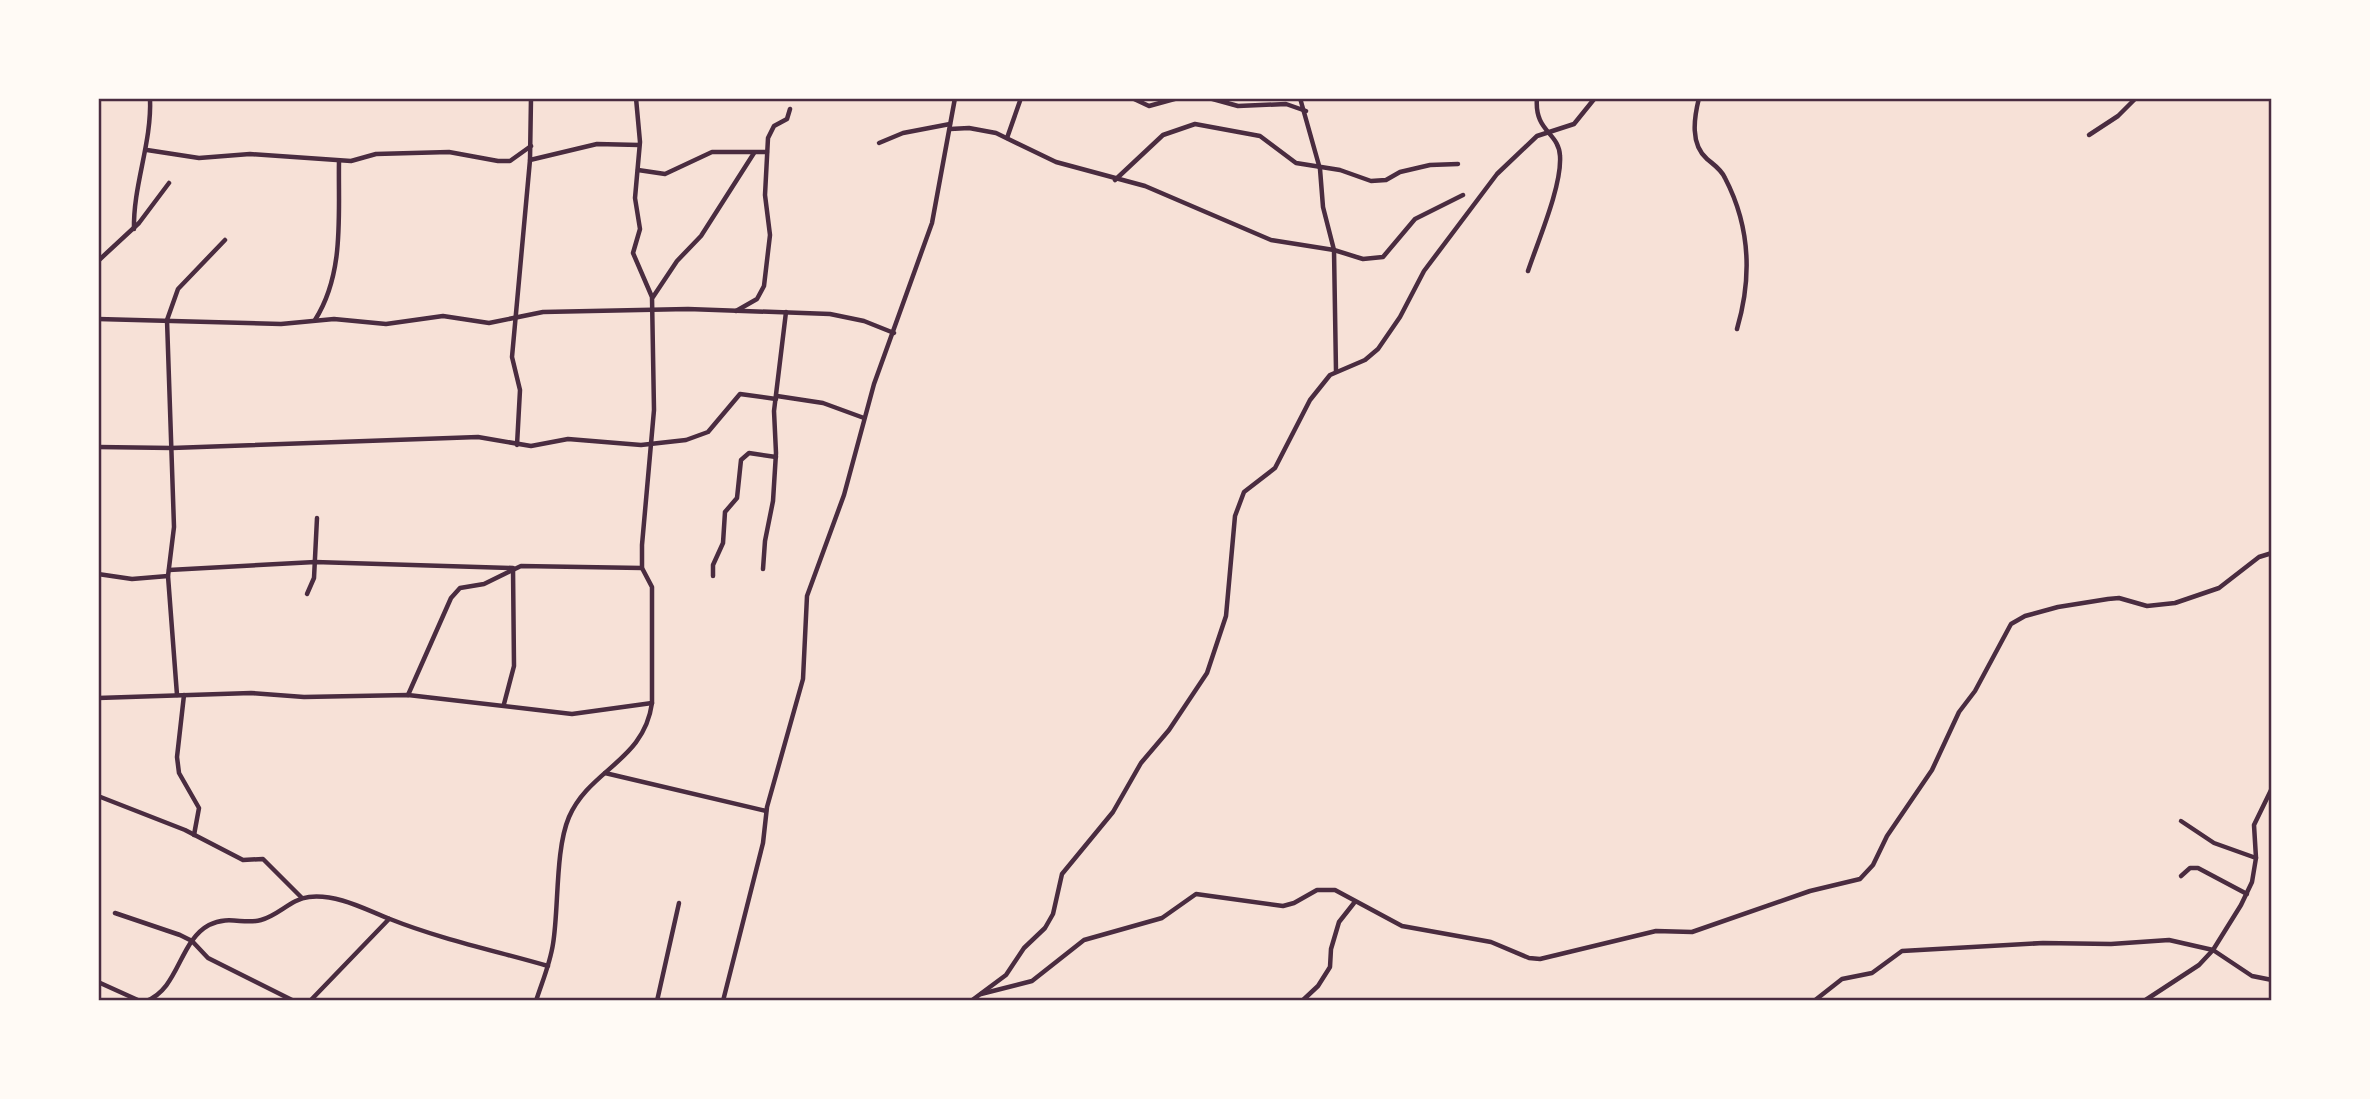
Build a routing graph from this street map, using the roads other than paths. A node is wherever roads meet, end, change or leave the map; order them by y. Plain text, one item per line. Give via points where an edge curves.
1 (150, 98) edge
2 (531, 98) edge
3 (636, 98) edge
4 (956, 98) edge
5 (1021, 98) edge
6 (1132, 98) edge
7 (1178, 98) edge
8 (1209, 98) edge
9 (1300, 98) edge
10 (1537, 98) edge
11 (1595, 98) edge
12 (1699, 98) edge
13 (2136, 98) edge
14 (790, 109) dead end
15 (1306, 111) junction
16 (950, 126) junction
17 (1548, 133) junction
18 (2090, 135) dead end
19 (1007, 138) junction
20 (879, 143) dead end
21 (640, 145) junction
22 (531, 146) junction
23 (147, 150) junction
24 (766, 152) junction
25 (754, 153) junction
26 (530, 160) junction
27 (340, 161) junction
28 (1458, 164) dead end
29 (1320, 169) junction
30 (638, 170) junction
31 (1115, 180) junction
32 (169, 183) dead end
33 (1463, 195) dead end
34 (134, 229) junction
35 (225, 240) dead end
36 (1334, 250) junction
37 (98, 261) edge
38 (1528, 271) dead end
39 (652, 298) junction
40 (652, 310) junction
41 (734, 312) junction
42 (786, 312) junction
43 (515, 316) junction
44 (98, 319) edge
45 (167, 320) junction
46 (315, 320) junction
47 (1737, 329) dead end
48 (894, 333) junction
49 (1336, 371) junction
50 (777, 397) junction
51 (864, 418) junction
52 (651, 444) junction
53 (517, 445) junction
54 (98, 447) edge
55 (172, 448) junction
56 (776, 457) junction
57 (317, 518) dead end
58 (2272, 553) edge
59 (315, 562) junction
60 (513, 568) junction
61 (642, 568) junction
62 (763, 569) dead end
63 (169, 573) junction
64 (98, 574) edge
65 (713, 576) dead end
66 (307, 594) dead end
67 (181, 695) junction
68 (408, 695) junction
69 (98, 698) edge
70 (652, 703) junction
71 (504, 704) junction
72 (605, 773) junction
73 (2272, 788) edge
74 (98, 796) edge
75 (766, 810) junction
76 (2181, 821) dead end
77 (194, 835) junction
78 (2256, 858) junction
79 (2181, 876) dead end
80 (2247, 894) junction
81 (302, 898) junction
82 (679, 903) dead end
83 (1354, 903) junction
84 (115, 913) dead end
85 (388, 919) junction
86 (192, 941) junction
87 (2213, 950) junction
88 (548, 966) junction
89 (2272, 980) edge
90 (98, 982) edge
91 (118, 991) junction
92 (981, 994) junction
93 (134, 1001) edge
94 (140, 1001) edge
95 (146, 1001) edge
96 (295, 1001) edge
97 (310, 1001) edge
98 (536, 1001) edge
99 (657, 1001) edge
100 (723, 1001) edge
101 (971, 1001) edge
102 (1302, 1001) edge
103 (1814, 1001) edge
104 (2144, 1001) edge

1 - 23 street
2 - 22 street
3 - 21 street
4 - 16 street
5 - 19 street
6 - 7 street via 1149,106
8 - 15 street via 1238,106 1286,104
9 - 15 street
10 - 17 street via 1537,117
11 - 17 street via 1574,124
12 - 47 street via 1695,124 1699,150 1727,181 1746,249 1747,281
13 - 18 street via 2118,117
14 - 24 street via 787,119 771,130
15 - 29 street
16 - 19 street
16 - 20 street via 903,133
16 - 48 street via 932,223
17 - 38 street via 1560,155 1559,169
17 - 49 street via 1531,141 1497,174 1424,271 1378,349 1365,360
19 - 31 street via 1056,162
21 - 26 street via 597,144
21 - 30 street
22 - 26 street
22 - 27 street via 510,161 449,152 376,154
23 - 27 street via 199,158 250,154
23 - 34 street via 133,211
24 - 25 street
24 - 41 street via 770,235 764,286 757,299
25 - 30 street via 712,152 665,174
25 - 39 street via 701,236
26 - 43 street
27 - 46 street via 334,279
28 - 29 street via 1413,168 1379,181
29 - 31 street via 1296,163 1265,137 1195,124 1163,135
29 - 36 street via 1323,207
30 - 39 street via 635,198 640,229 633,253
31 - 36 street via 1145,186 1271,240
32 - 34 street
33 - 36 street via 1415,219 1383,257 1363,259
34 - 37 street
35 - 45 street via 178,289
36 - 49 street
39 - 40 street
40 - 41 street
40 - 43 street
40 - 52 street
41 - 42 street
42 - 48 street via 848,317
42 - 50 street
43 - 46 street via 489,323 443,316 386,324
43 - 53 street via 513,363 520,390
44 - 45 street
45 - 46 street via 281,324
45 - 55 street
48 - 51 street
49 - 92 street via 1310,400 1275,468 1240,498 1226,616 1207,673 1141,763 1113,812 1062,874 1045,928 1006,975
50 - 51 street via 823,403
50 - 52 street via 740,394 708,432
50 - 56 street
51 - 75 street via 839,511 807,596 803,680
52 - 53 street via 568,439
52 - 61 street
53 - 55 street via 478,437
54 - 55 street
55 - 63 street via 174,536
56 - 62 street
56 - 65 street via 749,453 741,460 737,498 725,512 723,543
57 - 59 street
58 - 83 street via 2259,556 2219,588 2175,603 2147,607 2108,598 2058,607 2011,624 1926,779 1860,879 1810,891 1692,932 1664,929 1540,959 1491,942 1402,926
59 - 60 street
59 - 63 street
59 - 66 street
60 - 61 street
60 - 68 street via 484,584 460,588 451,598
60 - 71 street via 514,666
61 - 70 street via 652,587
63 - 64 street via 132,579
63 - 67 street
67 - 68 street
67 - 69 street
67 - 77 street via 177,757 179,774 198,805
68 - 71 street
70 - 71 street via 572,714
70 - 72 street via 640,740
72 - 75 street
72 - 88 street via 582,797 568,822
73 - 78 street via 2254,825
74 - 77 street
75 - 100 street via 763,843
76 - 78 street via 2214,843
77 - 81 street via 243,860 263,859
78 - 80 street
79 - 80 street via 2198,867
80 - 87 street
81 - 85 street via 354,903
81 - 86 street via 260,921 236,918 213,923
82 - 99 street
83 - 92 street via 1340,892 1324,889 1288,906 1196,894 1162,918 1084,940 1032,981
83 - 102 street via 1339,922 1330,967
84 - 86 street
85 - 88 street
85 - 97 street
86 - 95 street via 171,978
86 - 96 street via 211,960
87 - 89 street via 2252,976
87 - 103 street via 2156,939 1902,951 1871,973 1842,979
87 - 104 street via 2189,974
88 - 98 street
90 - 91 street
91 - 93 street
91 - 94 street
92 - 101 street

